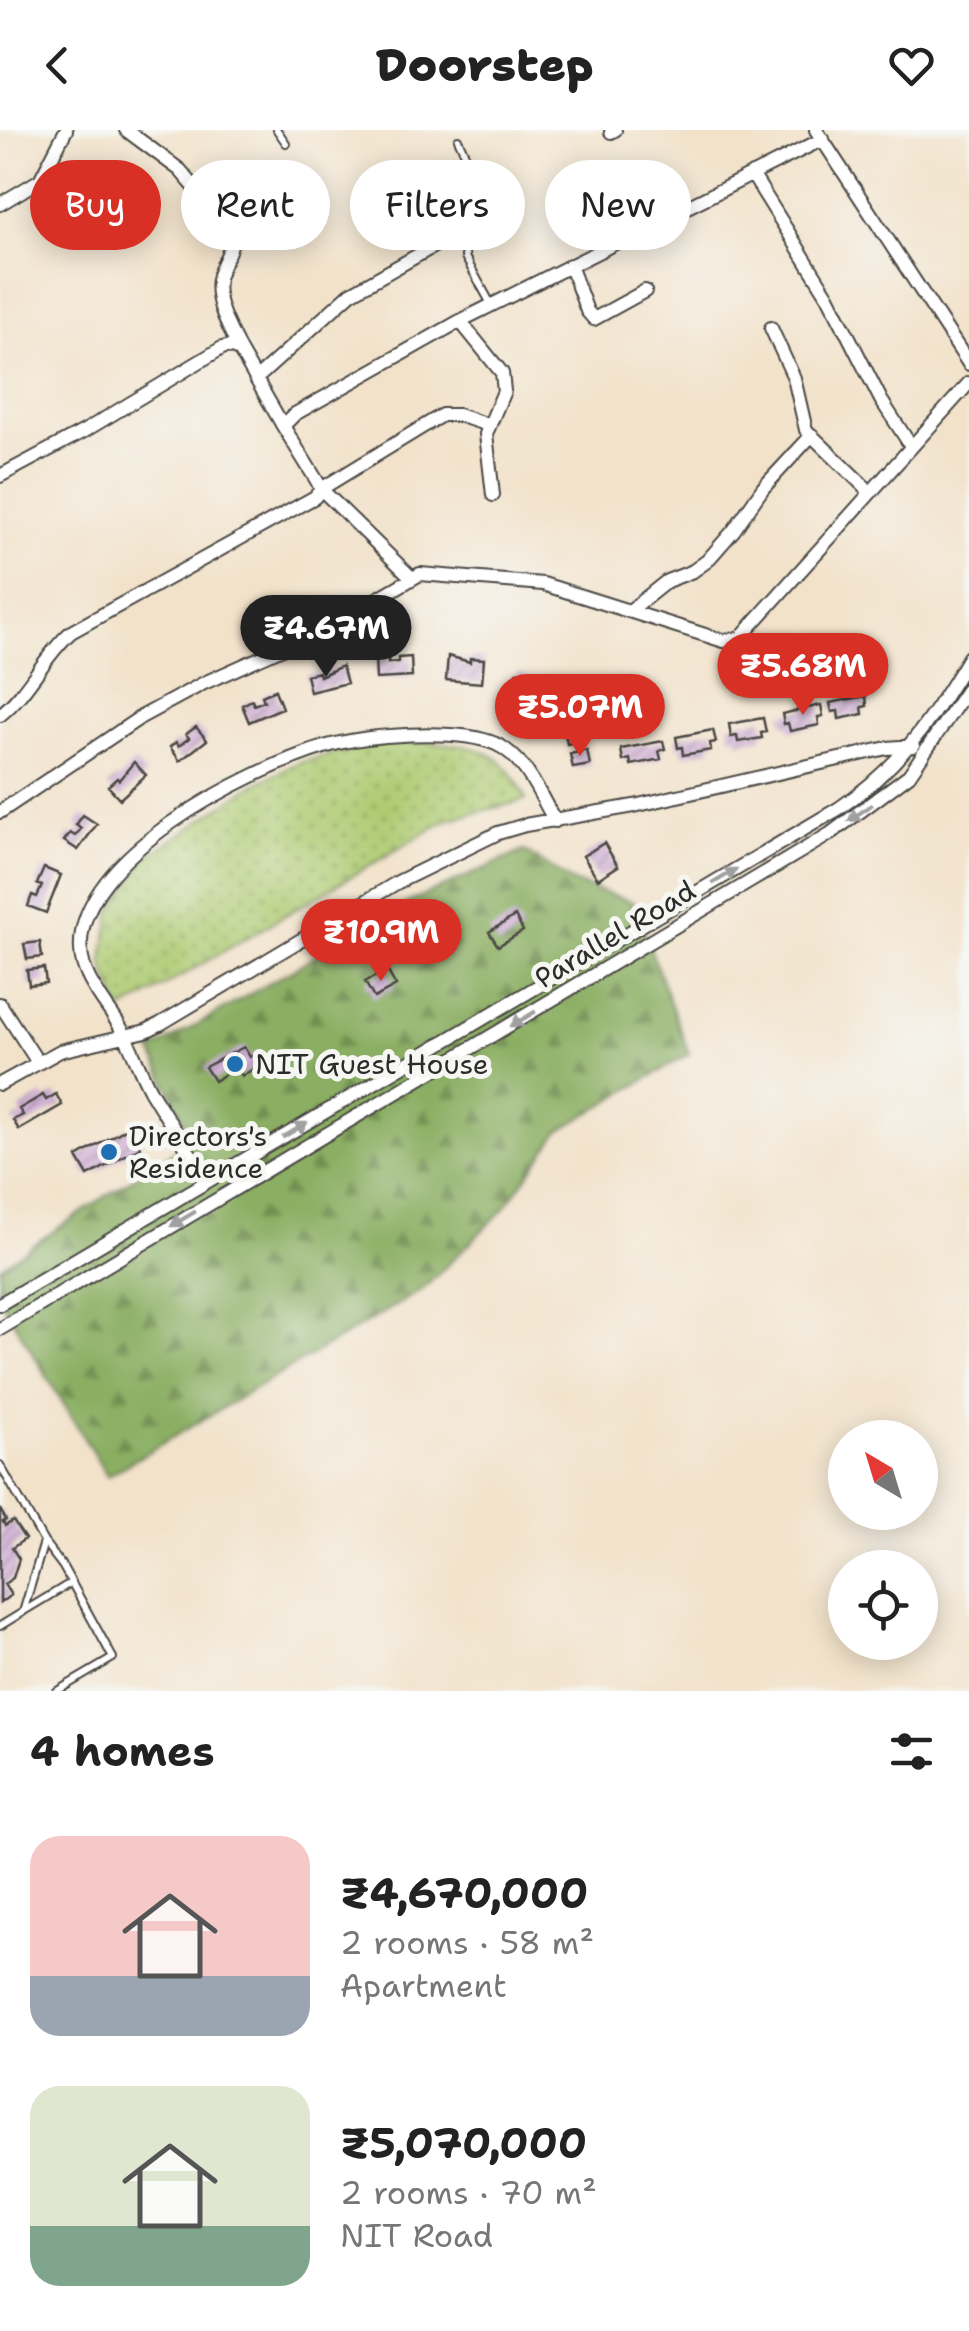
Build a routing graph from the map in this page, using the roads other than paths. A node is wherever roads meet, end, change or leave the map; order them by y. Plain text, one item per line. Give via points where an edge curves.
1 (66, 130) edge
2 (126, 130) edge
3 (277, 130) edge
4 (820, 135) edge
5 (458, 139) dead end
6 (286, 143) dead end
7 (752, 174) junction
8 (0, 204) edge
9 (427, 250) edge
10 (570, 265) junction
11 (645, 291) dead end
12 (492, 304) junction
13 (460, 321) junction
14 (771, 328) dead end
15 (240, 351) junction
16 (969, 364) edge
17 (256, 379) junction
18 (969, 383) edge
19 (488, 424) junction
20 (284, 426) junction
21 (812, 434) junction
22 (911, 446) junction
23 (0, 476) edge
24 (320, 489) junction
25 (870, 492) junction
26 (492, 495) dead end
27 (412, 578) junction
28 (632, 610) junction
29 (969, 657) edge
30 (969, 688) edge
31 (0, 716) edge
32 (912, 746) junction
33 (930, 746) junction
34 (0, 812) edge
35 (554, 821) junction
36 (0, 1004) edge
37 (124, 1034) junction
38 (37, 1061) junction
39 (0, 1084) edge
40 (208, 1181) junction
41 (0, 1304) edge
42 (0, 1329) edge
43 (0, 1465) edge
44 (44, 1542) junction
45 (72, 1582) junction
46 (23, 1612) junction
47 (0, 1626) edge
48 (57, 1691) edge

1 - 8 street via 40,180
2 - 15 street via 180,170 232,231 218,287
3 - 6 lane
4 - 7 street
4 - 16 street
5 - 12 lane via 487,200 465,248 467,263
7 - 10 street
7 - 22 street
9 - 17 street via 351,294
10 - 11 street via 594,318
10 - 12 street
12 - 13 street
13 - 19 street via 502,373 504,392
13 - 20 street
14 - 21 street
15 - 17 street
15 - 23 street via 222,348
17 - 20 street
18 - 22 street
19 - 24 street via 442,415
19 - 26 street
20 - 24 street
21 - 25 street
21 - 28 street via 707,561 666,581
22 - 25 street
24 - 27 street
24 - 31 street via 306,504 71,632
25 - 28 street via 740,638 724,640
27 - 28 street via 430,572 542,584
27 - 34 street via 325,629 140,716
29 - 32 street, Parallel Road
30 - 33 street, Parallel Road
32 - 33 street
32 - 35 street
40 -> 32 street, Parallel Road via 838,809
33 -> 42 street, Parallel Road via 908,775 830,834
35 - 37 street via 498,833 450,854 160,1024
35 - 37 street via 508,751 462,737 358,739 226,788 130,855 89,910 82,961
36 - 38 street
37 - 38 street
37 - 40 street
38 - 39 street
40 - 41 street, Parallel Road
43 - 44 lane
44 - 45 lane
44 - 46 lane
45 - 46 lane
45 - 48 lane via 113,1658
46 - 47 lane

